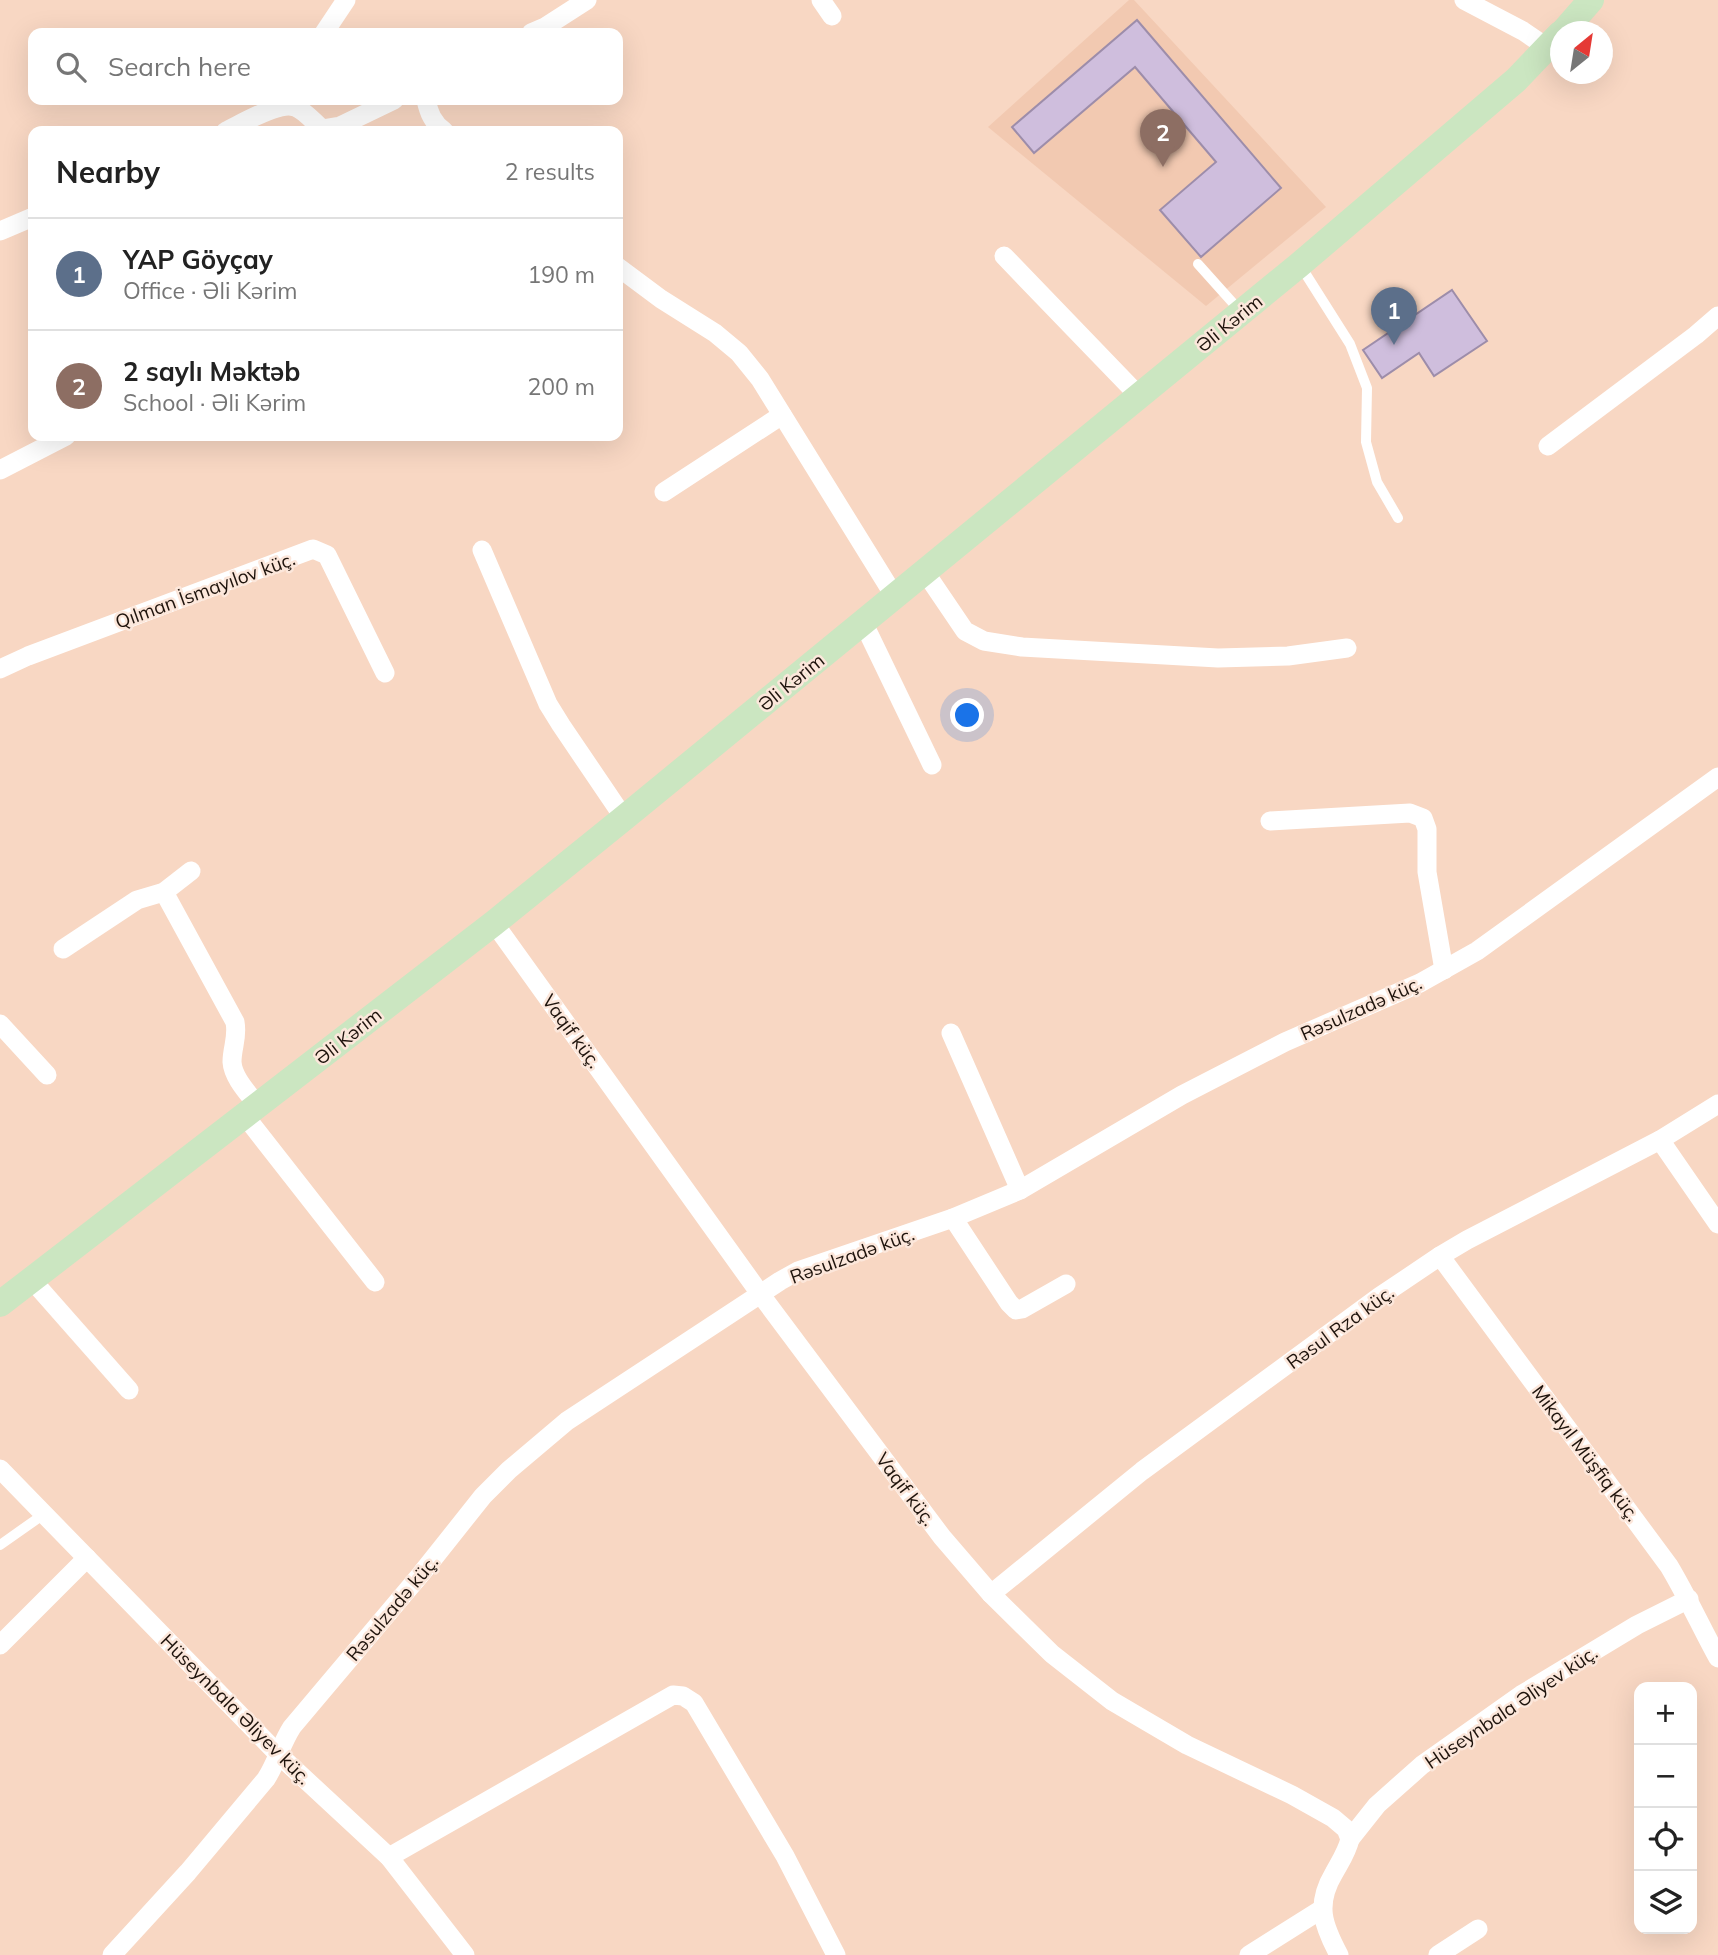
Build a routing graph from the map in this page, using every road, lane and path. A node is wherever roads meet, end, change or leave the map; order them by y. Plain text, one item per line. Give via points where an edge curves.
1 (346, 0) edge
2 (587, 0) edge
3 (1464, 0) edge
4 (1591, 0) edge
5 (1572, 21) edge
6 (327, 28) edge
7 (539, 28) edge
8 (1550, 36) edge
9 (1550, 45) edge
10 (292, 105) edge
11 (299, 105) edge
12 (384, 105) edge
13 (427, 105) edge
14 (236, 126) edge
15 (318, 126) edge
16 (340, 126) edge
17 (435, 126) edge
18 (28, 219) edge
19 (1, 228) edge
20 (1004, 256) dead end
21 (1198, 264) dead end
22 (1299, 265) junction
23 (623, 271) edge
24 (1242, 313) junction
25 (1718, 316) edge
26 (1139, 396) junction
27 (782, 415) junction
28 (56, 441) edge
29 (1548, 446) dead end
30 (0, 470) edge
31 (664, 492) dead end
32 (1398, 518) dead end
33 (482, 550) dead end
34 (925, 572) junction
35 (895, 597) junction
36 (863, 622) junction
37 (1347, 648) dead end
38 (0, 669) edge
39 (385, 673) dead end
40 (932, 765) dead end
41 (1718, 777) edge
42 (624, 818) junction
43 (1270, 821) dead end
44 (191, 871) dead end
45 (164, 892) junction
46 (494, 923) junction
47 (63, 949) dead end
48 (1444, 970) junction
49 (0, 1024) edge
50 (951, 1033) dead end
51 (47, 1075) dead end
52 (1718, 1104) edge
53 (252, 1111) junction
54 (1660, 1140) junction
55 (1020, 1190) junction
56 (953, 1219) junction
57 (1718, 1224) edge
58 (1440, 1256) junction
59 (32, 1280) junction
60 (375, 1282) dead end
61 (1066, 1284) dead end
62 (761, 1295) junction
63 (0, 1304) edge
64 (129, 1390) dead end
65 (0, 1469) edge
66 (44, 1514) junction
67 (0, 1545) edge
68 (87, 1558) junction
69 (990, 1594) junction
70 (1689, 1599) junction
71 (0, 1645) edge
72 (1718, 1658) edge
73 (279, 1755) junction
74 (1350, 1839) junction
75 (389, 1857) junction
76 (1322, 1909) junction
77 (1478, 1929) dead end
78 (112, 1955) edge
79 (465, 1955) edge
80 (836, 1955) edge
81 (1249, 1955) edge
82 (1339, 1955) edge
83 (1438, 1955) edge

1 - 6 street
2 - 7 street
3 - 8 street via 1523,30
4 - 5 main road, Əli Kərim
9 - 22 main road, Əli Kərim via 1516,80
10 - 14 street
11 - 15 street
12 - 16 street
13 - 17 street
18 - 19 street
20 - 26 street
21 - 24 lane
22 - 24 main road, Əli Kərim
22 - 32 lane via 1350,344 1367,388 1366,442 1377,482
23 - 27 street via 739,353
24 - 26 main road, Əli Kərim
25 - 29 street
26 - 34 main road, Əli Kərim
27 - 31 street
27 - 35 street
28 - 30 street
33 - 42 street via 548,704
34 - 35 main road, Əli Kərim
34 - 37 street via 965,631 984,641 1218,658
35 - 36 main road, Əli Kərim
36 - 40 street
36 - 42 main road, Əli Kərim
38 - 39 street, Qılman İsmayılov küç. via 313,549 327,555
41 - 48 street, Rəsulzadə küç.
42 - 46 main road, Əli Kərim
43 - 48 street via 1410,813 1423,818
44 - 45 street
45 - 47 street via 136,900
45 - 53 street via 235,1022 232,1063
46 - 53 main road, Əli Kərim
46 - 62 street, Vaqif küç.
48 - 55 street, Rəsulzadə küç. via 1182,1095
49 - 51 street
50 - 55 street
52 - 54 street, Rəsul Rza küç.
53 - 59 main road, Əli Kərim
53 - 60 street
54 - 57 street
54 - 58 street, Rəsul Rza küç.
55 - 56 street, Rəsulzadə küç.
56 - 61 street via 1016,1310
56 - 62 street, Rəsulzadə küç. via 798,1271
58 - 69 street, Rəsul Rza küç. via 1142,1472
58 - 70 street, Mikayıl Müşfiq küç. via 1670,1566
59 - 63 main road, Əli Kərim
59 - 64 street
62 - 69 street, Vaqif küç.
62 - 73 street, Rəsulzadə küç. via 568,1421 509,1470 292,1727
65 - 66 street, Hüseynbala Əliyev küç.
66 - 67 lane
66 - 68 street, Hüseynbala Əliyev küç.
68 - 71 street
68 - 73 street, Hüseynbala Əliyev küç.
69 - 74 street, Vaqif küç. via 1052,1654 1112,1701 1187,1745 1333,1818
70 - 72 street, Mikayıl Müşfiq küç.
70 - 74 street, Hüseynbala Əliyev küç. via 1533,1688 1422,1765 1377,1805
73 - 75 street, Hüseynbala Əliyev küç.
73 - 78 street, Rəsulzadə küç. via 266,1779
74 - 76 street via 1323,1897
75 - 79 street, Hüseynbala Əliyev küç.
75 - 80 street via 673,1695 683,1696 694,1703 785,1856
76 - 81 street
76 - 82 street
77 - 83 street

